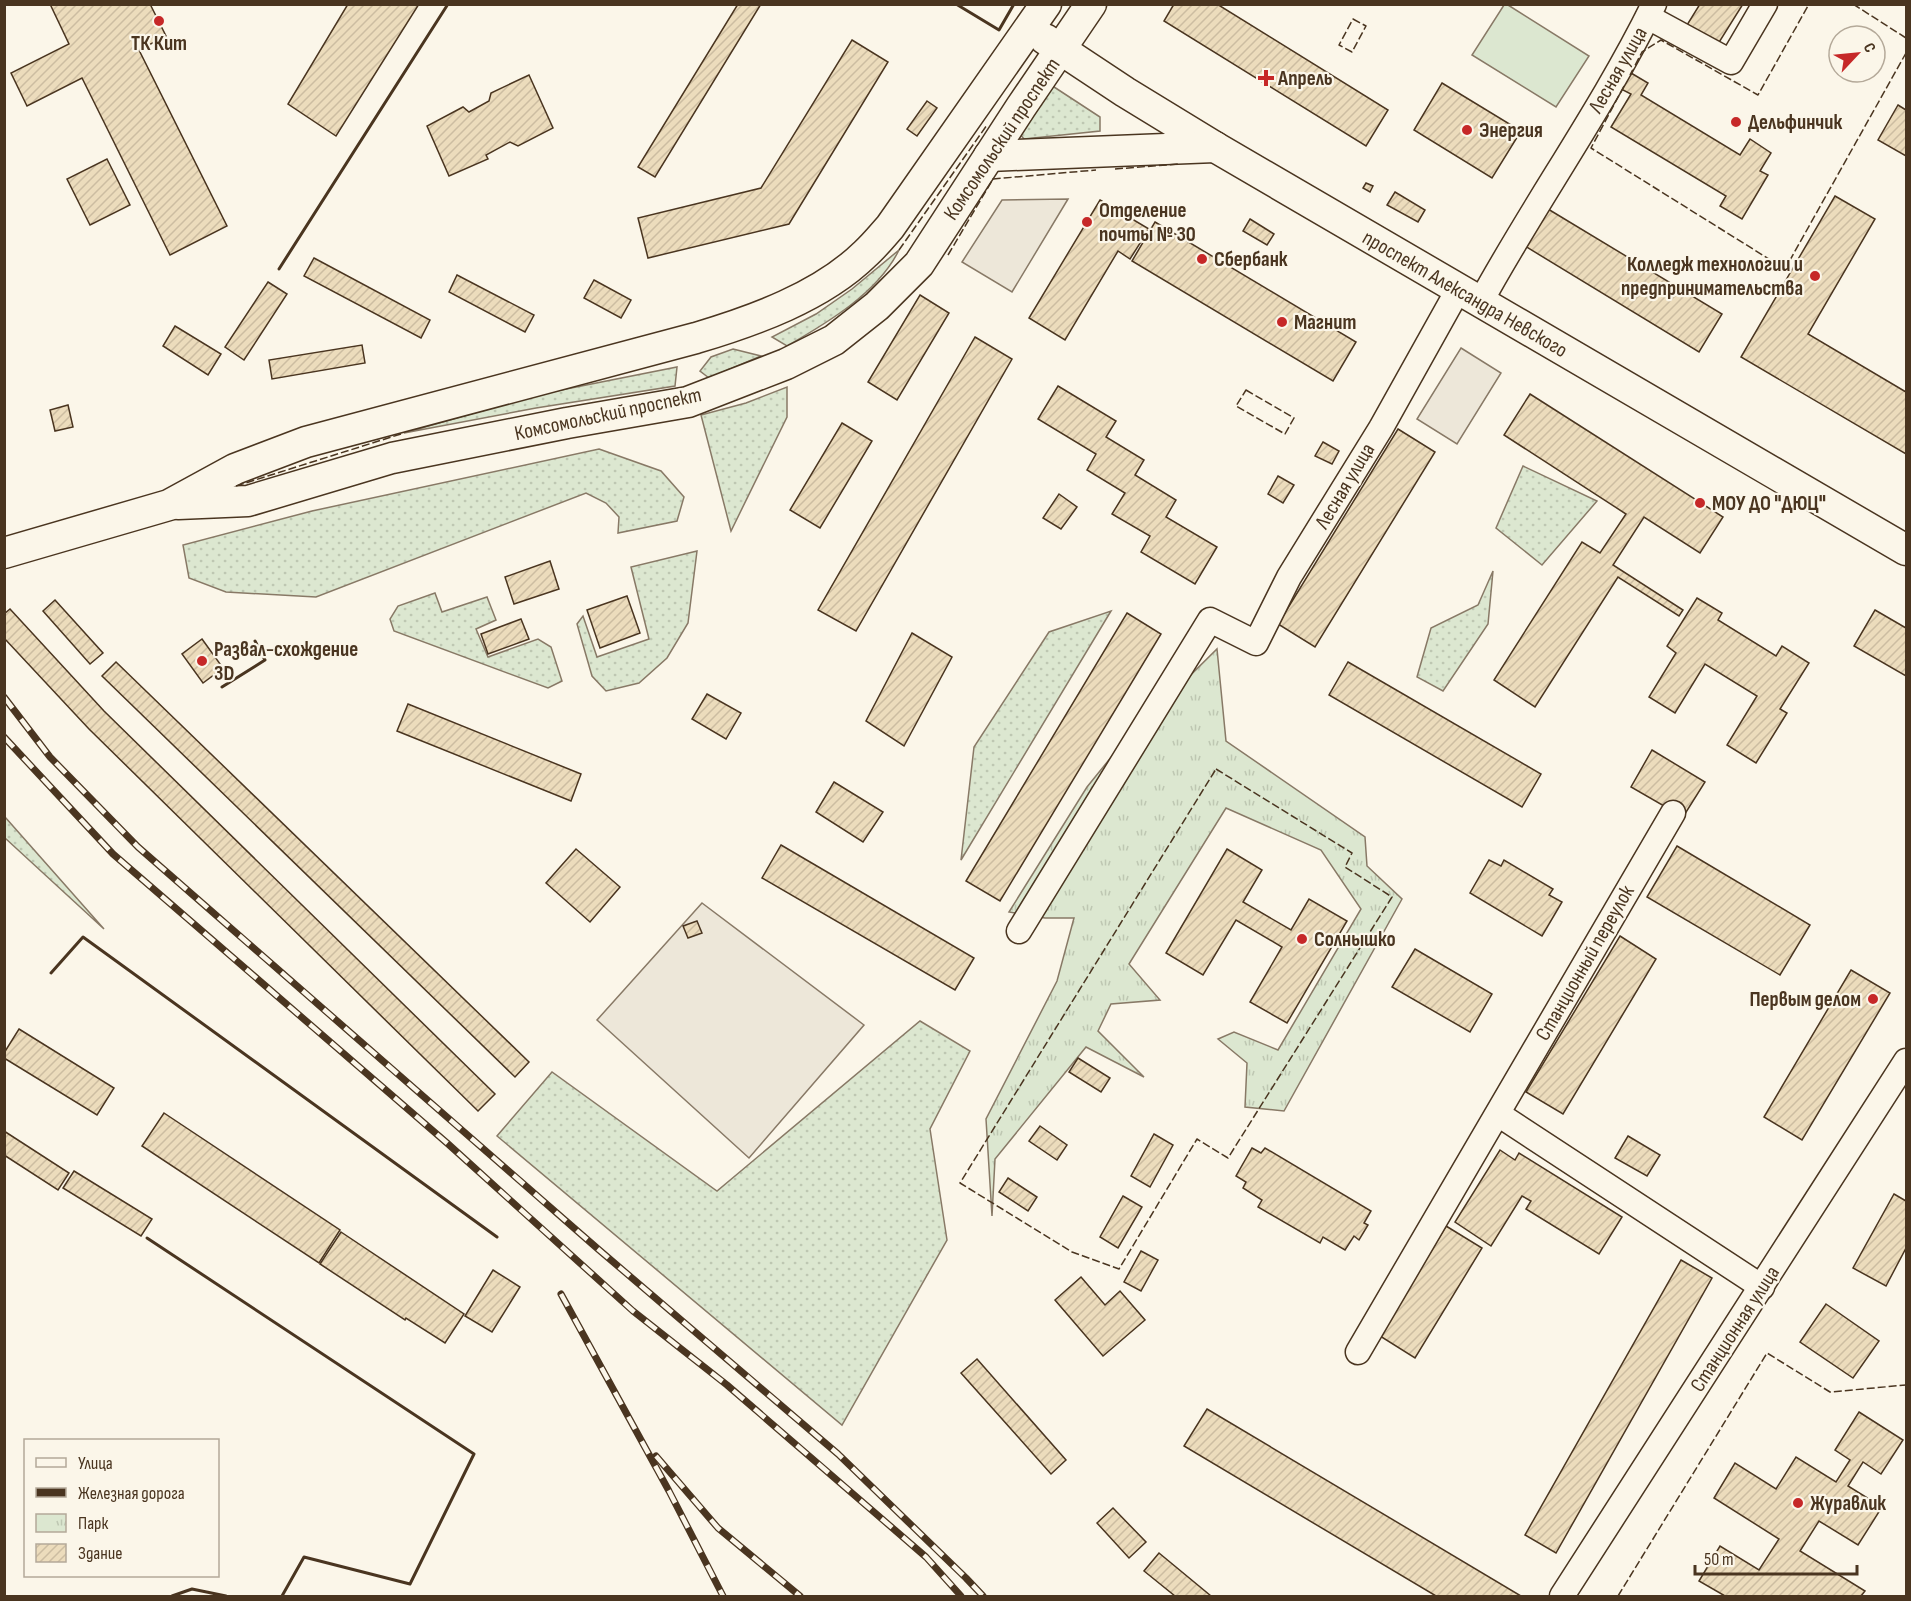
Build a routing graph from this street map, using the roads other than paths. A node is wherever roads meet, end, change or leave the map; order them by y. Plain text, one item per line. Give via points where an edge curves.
1 (1091, 4) edge
2 (1765, 4) edge
3 (1651, 11) edge
4 (1038, 17) edge
5 (1061, 50) junction
6 (1215, 147) junction
7 (989, 156) junction
8 (1469, 297) junction
9 (170, 505) junction
10 (1906, 550) edge
11 (4, 553) edge
12 (1673, 813) dead end
13 (1019, 931) dead end
14 (1906, 1061) edge
15 (1497, 1114) junction
16 (1762, 1287) junction
17 (1358, 1352) dead end
18 (1562, 1596) edge

1 - 5 main road, Комсомольский проспект
2 - 3 street via 1731,62
3 - 8 street, Лесная улица via 1506,255
4 - 5 main road, проспект Александра Невского
4 - 9 main road, Комсомольский проспект via 890,227 864,255 827,283 744,324 306,442 236,469
5 - 6 main road, проспект Александра Невского
5 - 7 main road, Комсомольский проспект
6 - 7 main road
6 - 8 main road, проспект Александра Невского
7 - 9 main road, Комсомольский проспект via 919,264 877,306 834,340 786,364 688,402 392,458 248,501
8 - 10 main road, проспект Александра Невского
8 - 13 street, Лесная улица via 1381,428 1289,578 1256,643 1210,620
9 - 11 main road, Комсомольский проспект
12 - 15 street, Станционный переулок
14 - 16 street, Станционная улица
15 - 16 street
15 - 17 street, Станционный переулок
16 - 18 street, Станционная улица

